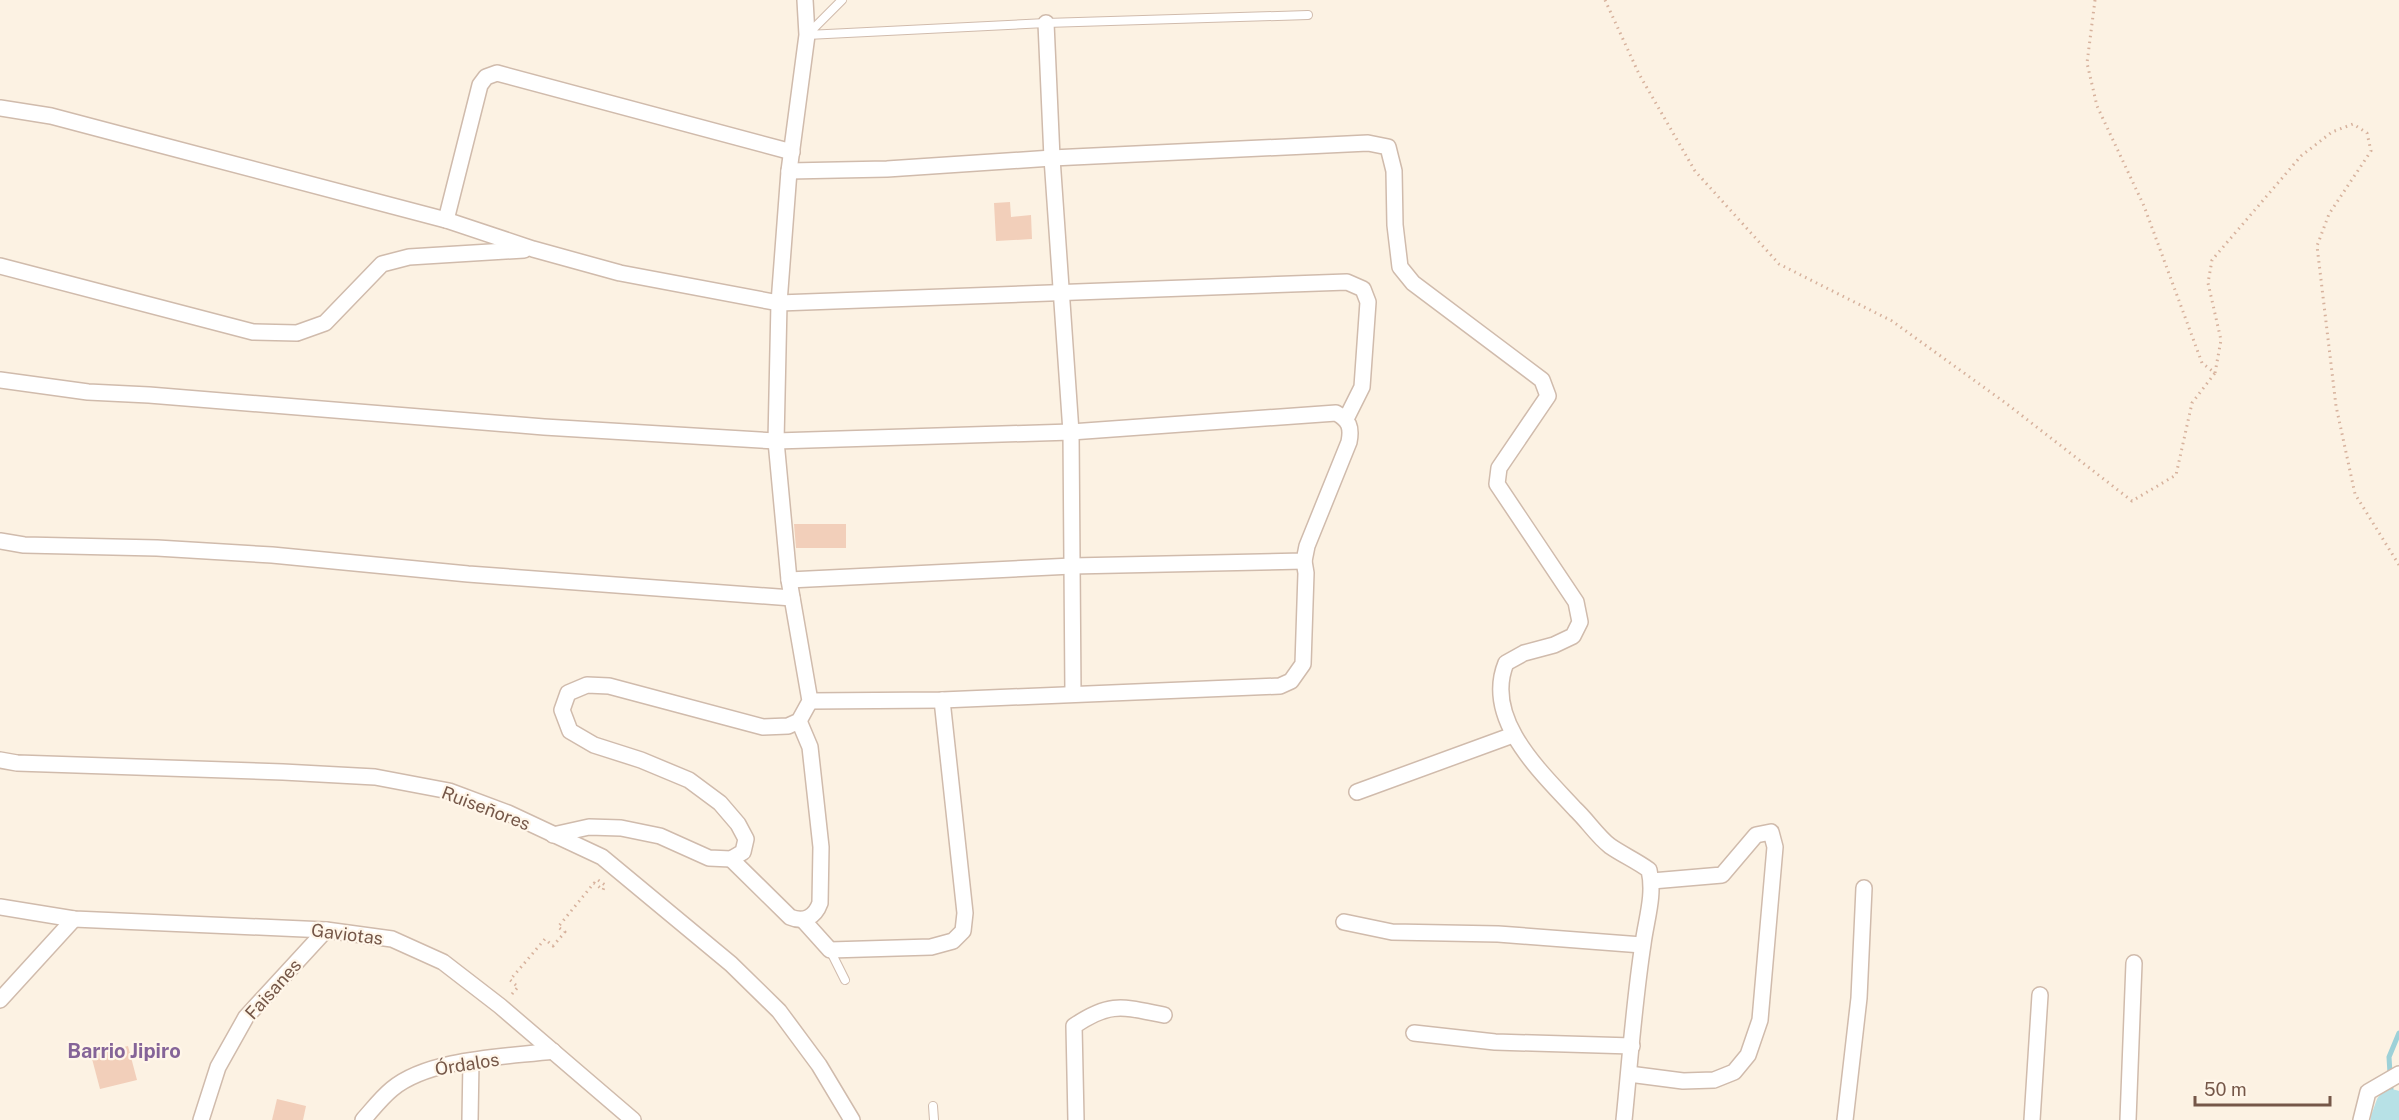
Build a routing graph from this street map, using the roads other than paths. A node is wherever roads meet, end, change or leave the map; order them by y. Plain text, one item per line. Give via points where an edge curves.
1 (805, 0) edge
2 (842, 0) edge
3 (1308, 15) dead end
4 (1046, 23) junction
5 (807, 34) junction
6 (0, 108) edge
7 (792, 152) junction
8 (1052, 158) junction
9 (789, 171) junction
10 (446, 220) junction
11 (533, 249) junction
12 (0, 266) edge
13 (1061, 293) junction
14 (779, 303) junction
15 (0, 380) edge
16 (1346, 419) junction
17 (1071, 432) junction
18 (776, 441) junction
19 (0, 541) edge
20 (1304, 561) junction
21 (1072, 566) junction
22 (789, 580) junction
23 (792, 598) junction
24 (1073, 694) junction
25 (942, 700) junction
26 (810, 701) junction
27 (799, 721) junction
28 (1513, 735) junction
29 (0, 760) edge
30 (1356, 792) dead end
31 (553, 835) junction
32 (731, 859) junction
33 (1652, 881) junction
34 (1864, 888) dead end
35 (0, 907) edge
36 (74, 919) junction
37 (803, 920) junction
38 (1344, 922) dead end
39 (326, 930) junction
40 (1642, 945) junction
41 (830, 950) junction
42 (2134, 963) dead end
43 (845, 980) dead end
44 (2040, 995) dead end
45 (0, 1000) edge
46 (1164, 1015) dead end
47 (1414, 1033) dead end
48 (1632, 1046) junction
49 (553, 1051) junction
50 (471, 1061) junction
51 (1629, 1074) junction
52 (2399, 1074) edge
53 (933, 1106) dead end
54 (201, 1120) edge
55 (363, 1120) edge
56 (470, 1120) edge
57 (633, 1120) edge
58 (852, 1120) edge
59 (934, 1120) edge
60 (1076, 1120) edge
61 (1624, 1120) edge
62 (1845, 1120) edge
63 (2032, 1120) edge
64 (2128, 1120) edge
65 (2361, 1120) edge

1 - 5 street
2 - 5 lane
3 - 4 lane
4 - 5 lane
4 - 8 street
5 - 7 street
6 - 10 street via 51,116
7 - 9 street
7 - 10 street via 491,74 480,85
8 - 9 street
8 - 13 street
8 - 28 street via 1368,143 1388,147 1394,171 1400,267 1413,282 1542,380 1548,396 1499,468 1497,484 1576,602 1580,622 1564,642 1524,653 1506,663 1500,685
9 - 14 street
10 - 11 street
11 - 12 street via 409,257 382,264 325,322 297,333 253,332
11 - 14 street via 620,273
13 - 14 street
13 - 16 street via 1347,282 1363,289 1368,302 1362,387
13 - 17 street
14 - 18 street
15 - 18 street via 88,392
16 - 17 street via 1335,413
16 - 20 street via 1352,430 1349,442
17 - 18 street
17 - 21 street
18 - 22 street
19 - 23 street via 272,555
20 - 21 street
20 - 24 street via 1303,664 1290,681 1280,686
21 - 22 street
21 - 24 street
22 - 23 street
23 - 26 street
24 - 25 street
25 - 26 street
25 - 41 street via 965,913 963,931 953,941 931,947
26 - 27 street
27 - 32 street via 788,726 763,727 609,686 587,685 568,693 562,710 570,731 594,745 689,780 720,803 746,839 743,852
27 - 37 street via 810,747 821,847 820,903 815,913
28 - 30 street
28 - 33 street via 1535,767 1609,845 1649,870
29 - 31 street, Ruiseñores via 375,777 449,791
31 - 32 street via 589,827 621,828 660,836 709,858
31 - 58 street, Ruiseñores via 602,857 731,964 779,1011 819,1065
32 - 37 street via 786,913
33 - 40 street
33 - 51 street via 1722,875 1756,835 1771,832 1775,848 1760,1020 1748,1055 1734,1072 1714,1080 1683,1081
34 - 62 street via 1859,998
35 - 36 street, Gaviotas
36 - 39 street, Gaviotas
36 - 45 street
37 - 41 street
38 - 40 street via 1392,932 1498,934
39 - 49 street, Gaviotas via 392,939 443,962
39 - 54 street, Faisanes via 246,1017 218,1067
40 - 48 street
41 - 43 lane
42 - 64 street
44 - 63 street
46 - 60 street via 1119,1006 1093,1013 1074,1026
47 - 48 street via 1494,1042
48 - 51 street
49 - 50 street, Órdalos
49 - 57 street, Gaviotas
50 - 55 street, Órdalos via 413,1075 392,1089
50 - 56 street
51 - 61 street
52 - 65 street via 2368,1092
53 - 59 lane

